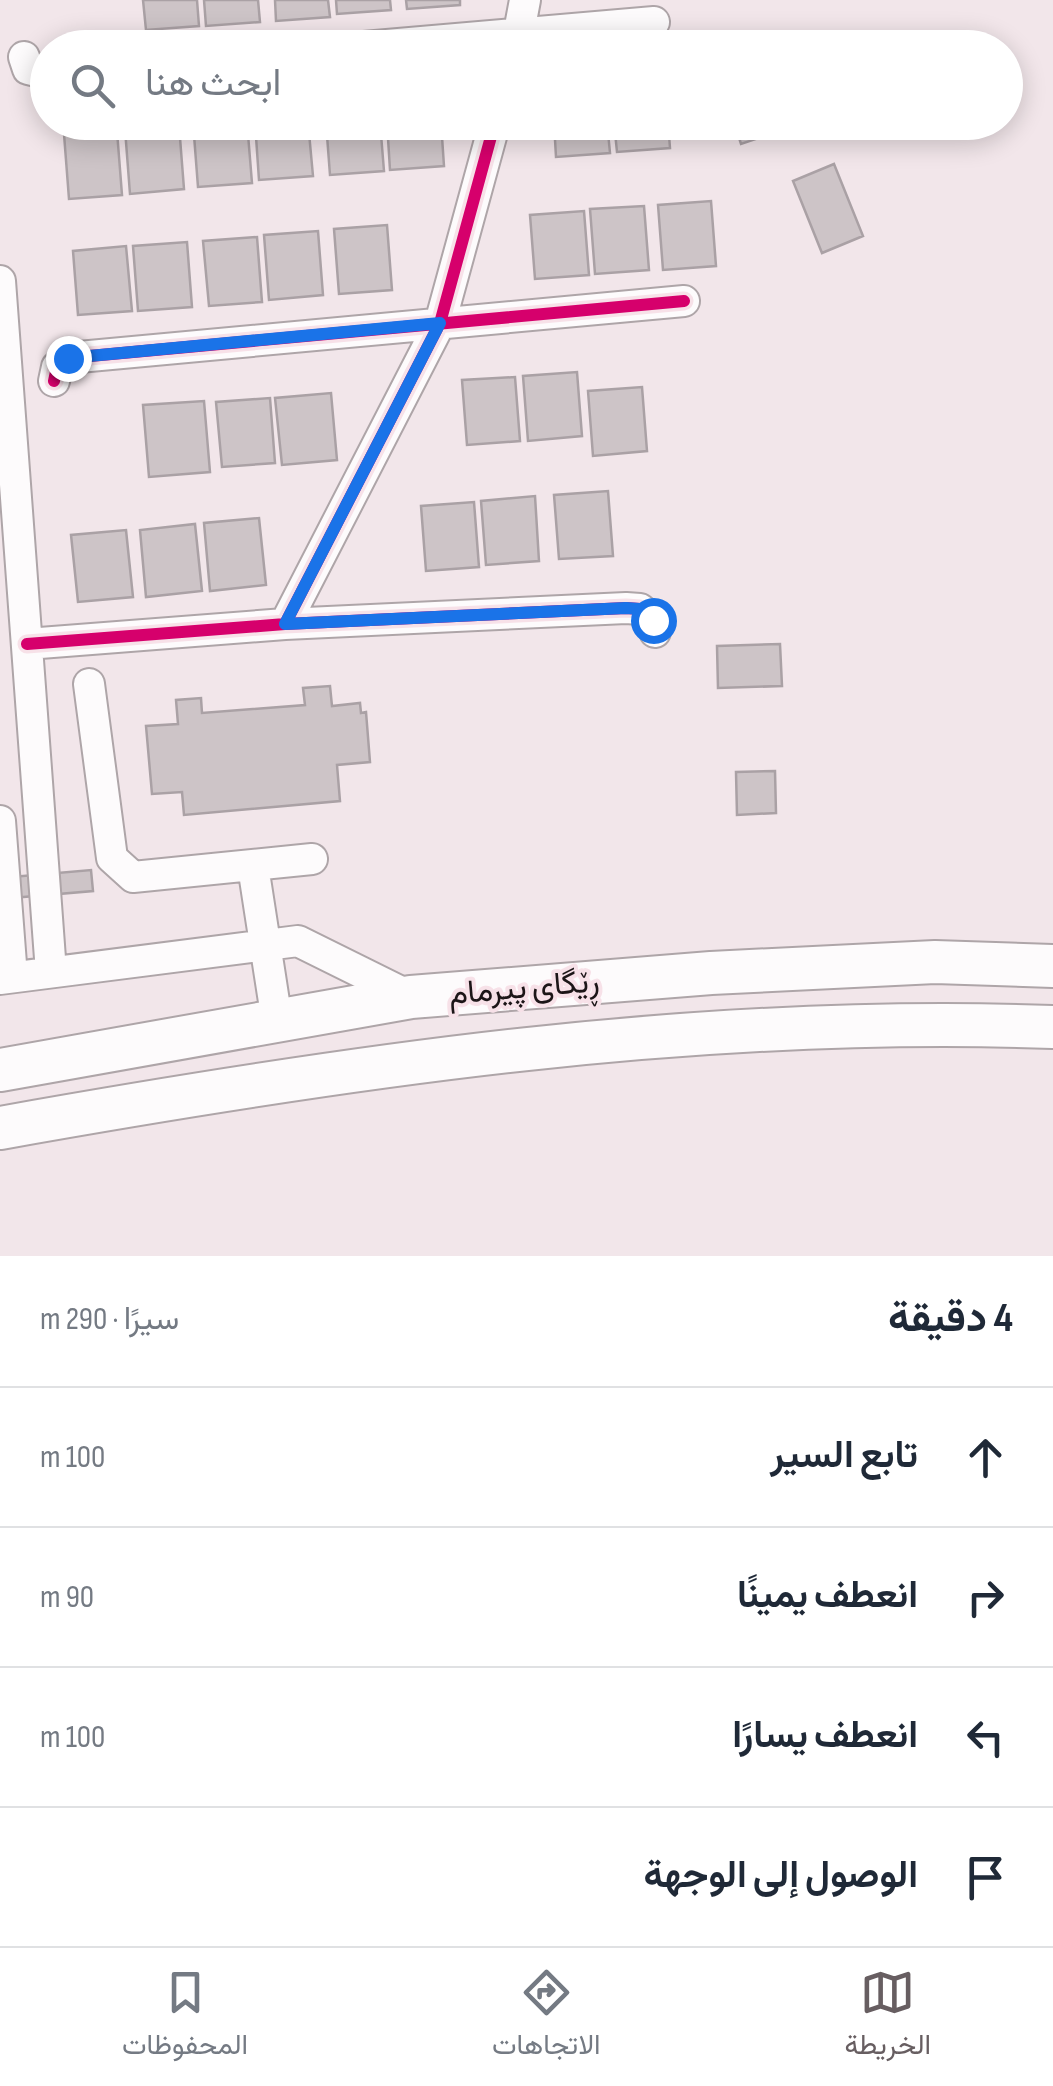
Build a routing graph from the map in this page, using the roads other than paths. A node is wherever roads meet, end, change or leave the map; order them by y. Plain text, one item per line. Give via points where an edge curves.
1 (525, 0) edge
2 (654, 22) dead end
3 (520, 30) edge
4 (594, 30) edge
5 (490, 140) edge
6 (0, 281) edge
7 (684, 301) dead end
8 (440, 323) junction
9 (54, 381) dead end
10 (285, 624) junction
11 (655, 632) dead end
12 (26, 644) junction
13 (89, 684) dead end
14 (0, 821) edge
15 (312, 859) dead end
16 (252, 866) junction
17 (265, 942) junction
18 (1053, 966) edge
19 (51, 972) junction
20 (6, 978) edge
21 (411, 997) junction
22 (277, 1021) junction
23 (1053, 1028) edge
24 (0, 1070) edge
25 (0, 1128) edge

1 - 3 street
2 - 4 street
5 - 8 street
6 - 12 street
7 - 8 street
8 - 9 street via 68,358 56,367
8 - 10 street
10 - 11 street via 626,608 640,609
10 - 12 street
12 - 19 street
13 - 16 street via 112,858 132,877
14 - 20 street
15 - 16 street
16 - 17 street
17 - 19 street
17 - 21 street via 298,941
17 - 22 street
18 - 21 highway, ڕێگای پیرمام via 823,967
19 - 20 street
21 - 22 highway, ڕێگای پیرمام
22 - 24 highway, ڕێگای پیرمام
23 - 25 highway, ڕێگای پیرمام via 838,1024 544,1046 420,1059

